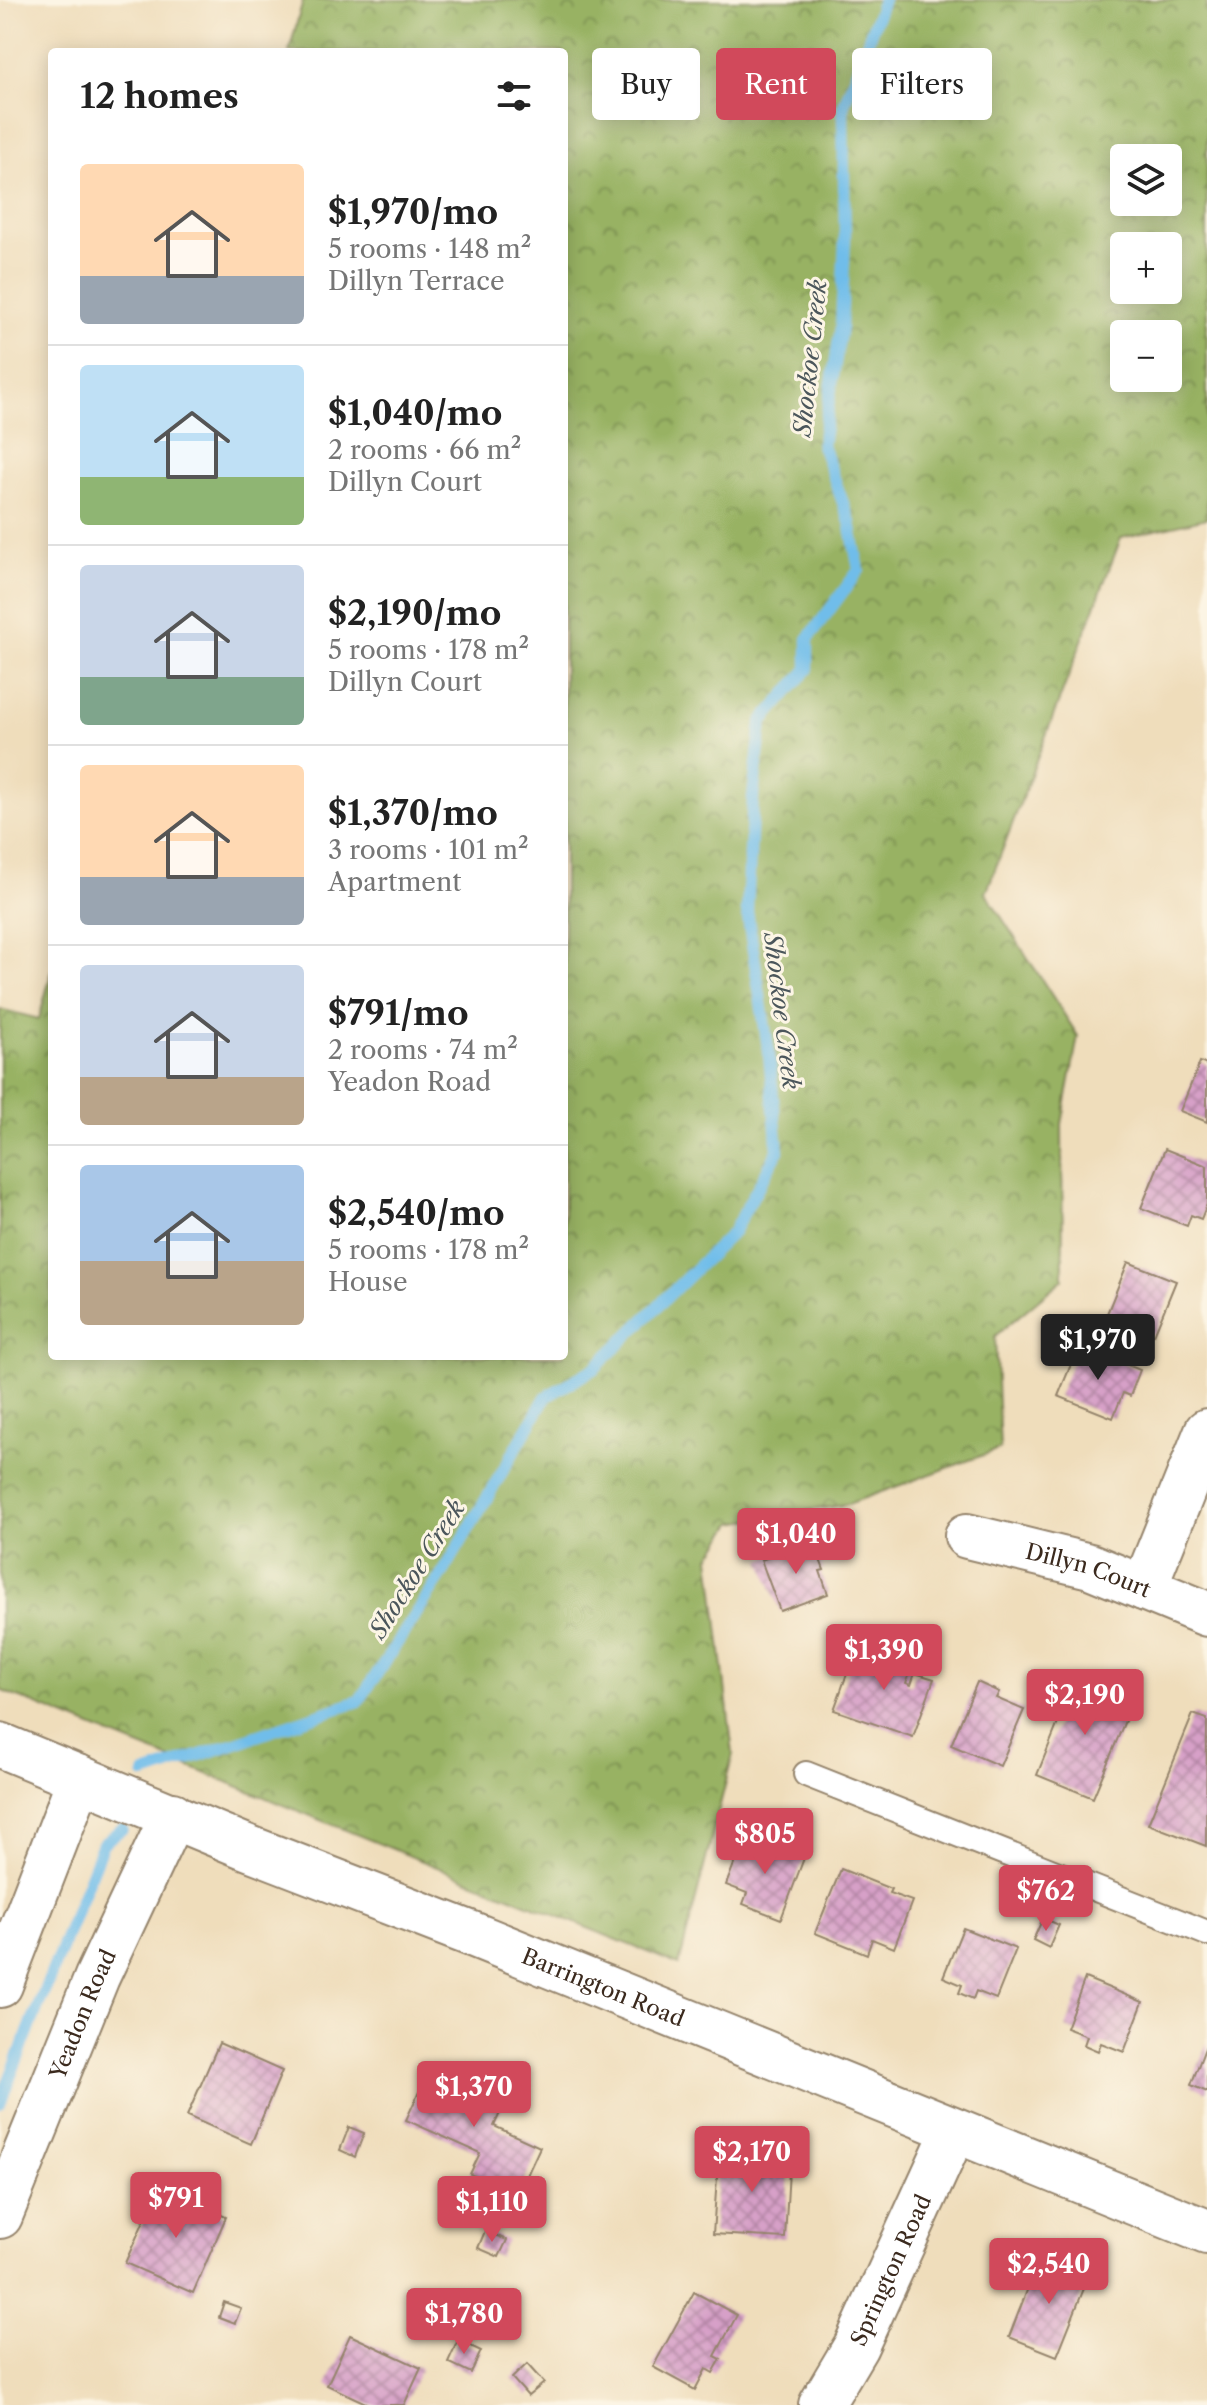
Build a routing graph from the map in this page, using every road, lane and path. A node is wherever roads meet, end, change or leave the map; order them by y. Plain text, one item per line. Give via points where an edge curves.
1 (1207, 1431) edge
2 (967, 1536) dead end
3 (1144, 1588) junction
4 (1207, 1614) edge
5 (0, 1745) edge
6 (806, 1774) dead end
7 (80, 1778) junction
8 (173, 1815) junction
9 (1207, 1933) edge
10 (0, 1985) edge
11 (954, 2131) junction
12 (0, 2216) edge
13 (1207, 2232) edge
14 (821, 2405) edge

1 - 3 street
2 - 3 street, Dillyn Court via 1090,1566
3 - 4 street, Dillyn Court
5 - 7 street, Barrington Road
6 - 9 lane
7 - 8 street, Barrington Road
7 - 10 street
8 - 11 street, Barrington Road
8 - 12 street, Yeadon Road via 97,1977
11 - 13 street, Barrington Road
11 - 14 street, Springton Road via 856,2346

